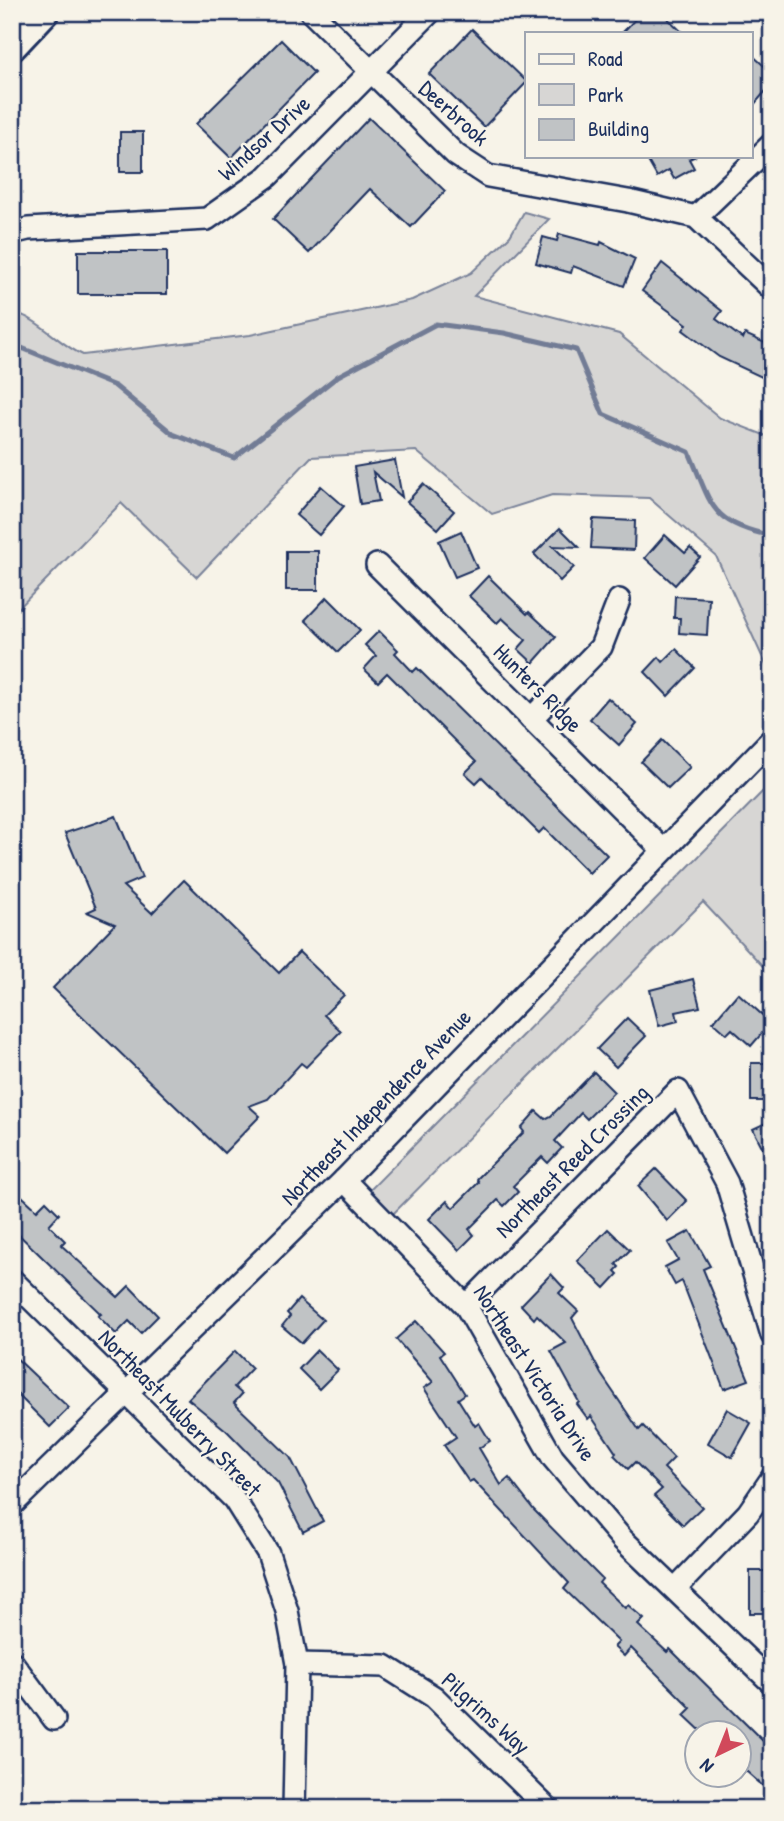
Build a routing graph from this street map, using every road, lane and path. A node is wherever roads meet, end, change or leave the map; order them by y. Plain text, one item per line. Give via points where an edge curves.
1 (46, 12) edge
2 (311, 12) edge
3 (430, 12) edge
4 (12, 47) edge
5 (372, 72) junction
6 (772, 144) edge
7 (696, 217) junction
8 (12, 233) edge
9 (772, 289) edge
10 (377, 565) dead end
11 (619, 600) dead end
12 (531, 719) junction
13 (772, 739) edge
14 (662, 849) junction
15 (344, 1180) junction
16 (12, 1280) edge
17 (466, 1306) junction
18 (772, 1335) edge
19 (127, 1394) junction
20 (772, 1478) edge
21 (12, 1506) edge
22 (676, 1588) junction
23 (12, 1662) edge
24 (297, 1664) junction
25 (772, 1683) edge
26 (54, 1719) dead end
27 (293, 1809) edge
28 (548, 1809) edge

1 - 4 main road
2 - 5 street, Deerbrook
3 - 5 street, Windsor Drive
5 - 7 street, Deerbrook via 456,155 488,176
5 - 8 street, Windsor Drive via 268,176 207,219
6 - 7 street
7 - 9 street
10 - 12 street, Hunters Ridge
11 - 12 street via 601,647
12 - 14 street, Hunters Ridge
13 - 14 street, Northeast Independence Avenue
14 - 15 street, Northeast Independence Avenue
15 - 17 street, Northeast Victoria Drive
15 - 19 street, Northeast Independence Avenue
16 - 19 street, Northeast Mulberry Street
17 - 18 street, Northeast Reed Crossing via 678,1091 727,1183
17 - 22 street, Northeast Victoria Drive via 552,1458 623,1540
19 - 21 street, Northeast Independence Avenue
19 - 24 street, Northeast Mulberry Street via 234,1499 268,1553 287,1611
20 - 22 street via 748,1513
22 - 25 street, Northeast Victoria Drive
23 - 26 street
24 - 27 street, Northeast Mulberry Street
24 - 28 street, Pilgrims Way via 385,1666 434,1697

